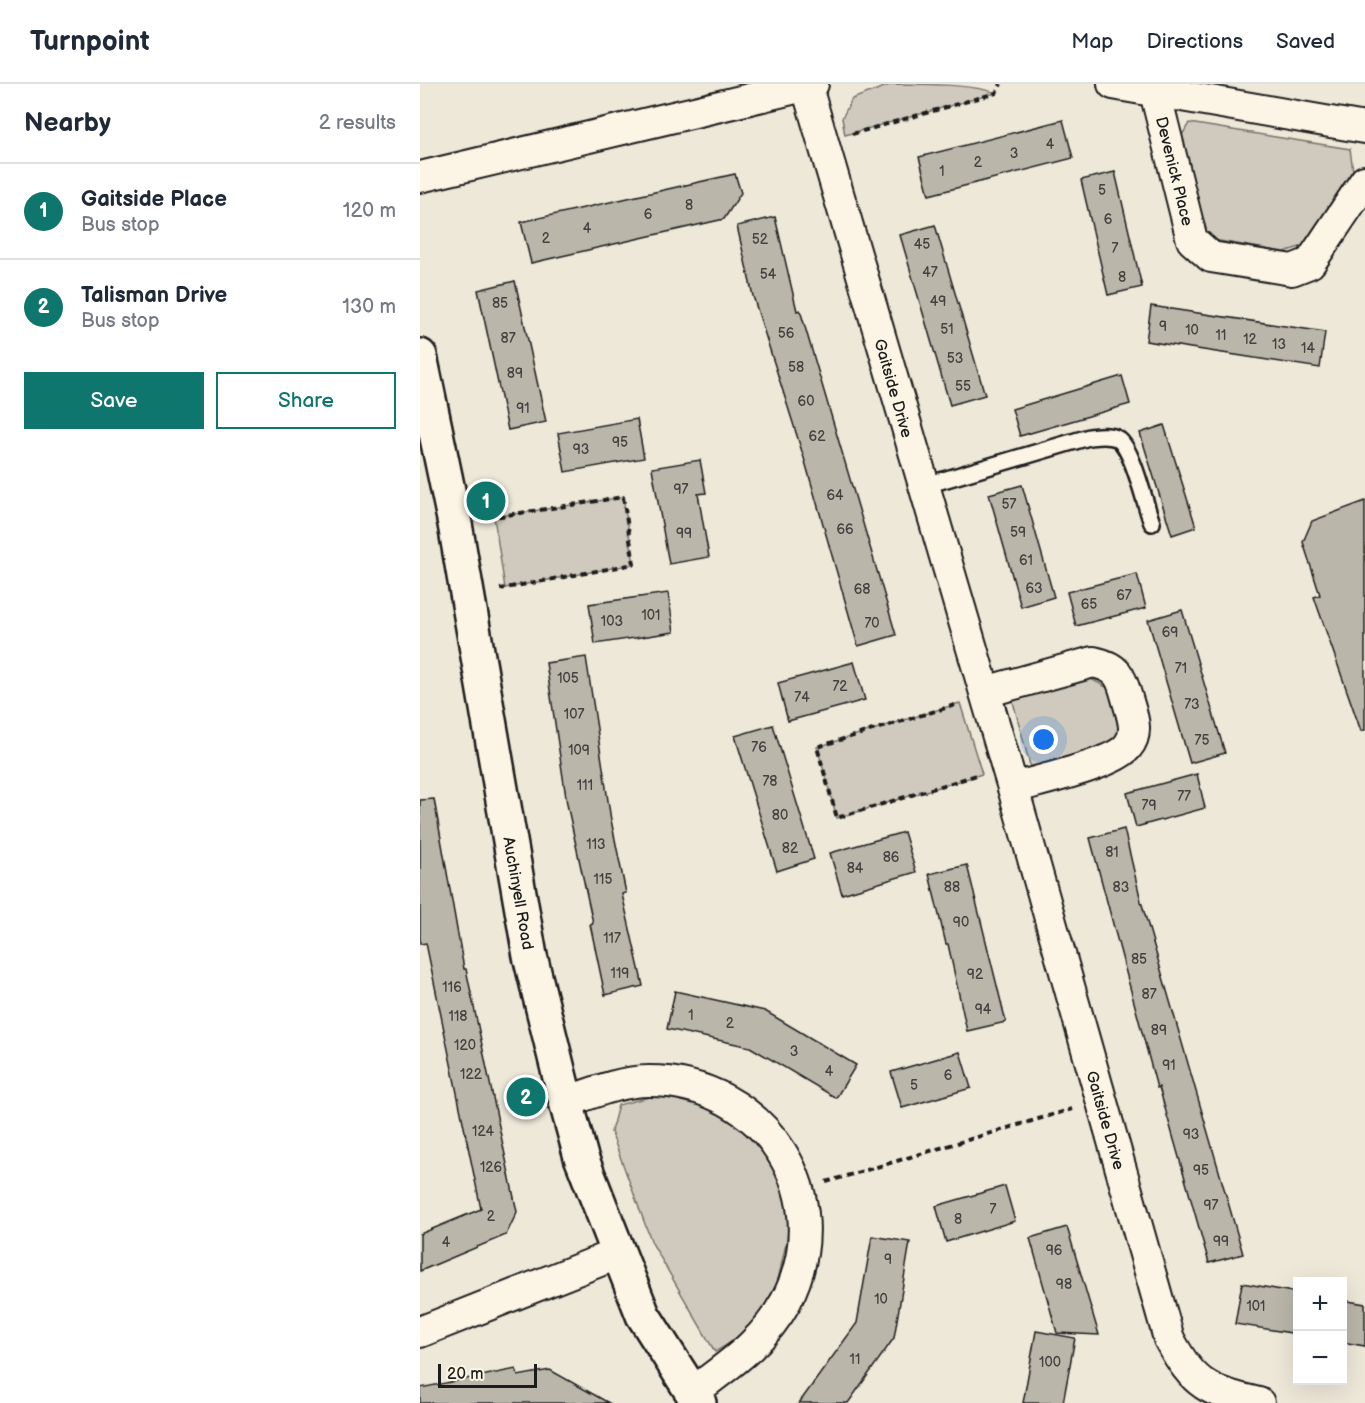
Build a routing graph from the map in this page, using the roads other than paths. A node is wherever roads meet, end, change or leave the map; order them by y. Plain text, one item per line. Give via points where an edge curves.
1 (1113, 84) edge
2 (809, 85) edge
3 (1155, 92) junction
4 (1365, 128) edge
5 (420, 177) edge
6 (1365, 181) edge
7 (420, 356) edge
8 (923, 486) junction
9 (1152, 524) dead end
10 (985, 692) junction
11 (1010, 777) junction
12 (566, 1102) junction
13 (617, 1254) junction
14 (420, 1332) edge
15 (696, 1398) edge
16 (1259, 1403) edge

1 - 3 street, Devenick Place
2 - 5 street
2 - 8 street, Gaitside Drive via 822,142
3 - 4 street, Devenick Place
3 - 6 street, Devenick Place via 1192,240 1211,257 1292,270 1310,263
7 - 12 street, Auchinyell Road via 455,524 530,956
8 - 9 lane via 1104,435 1117,439 1127,449
8 - 10 street, Gaitside Drive
10 - 11 street, Gaitside Drive
10 - 11 street via 1093,662 1110,666 1122,679 1135,727 1129,746 1112,758
11 - 16 street, Gaitside Drive via 1169,1340 1183,1365 1198,1381 1219,1393
12 - 13 street, Auchinyell Road via 581,1157
12 - 15 street via 615,1086 647,1081 672,1083 733,1104 768,1130 788,1159 800,1190 804,1241 786,1301 754,1346
13 - 14 street
13 - 15 street, Auchinyell Road via 643,1315

